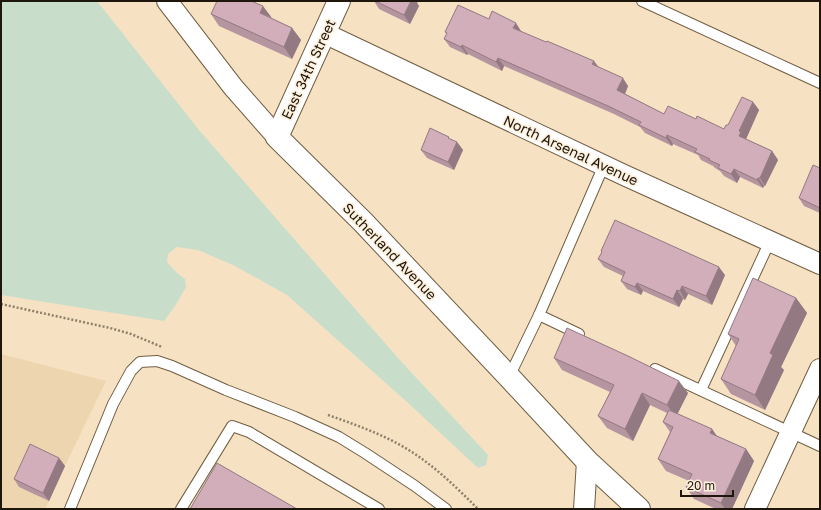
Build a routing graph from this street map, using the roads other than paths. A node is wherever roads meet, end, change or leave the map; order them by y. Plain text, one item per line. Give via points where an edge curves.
1 (339, 1) edge
2 (642, 1) edge
3 (175, 5) edge
4 (324, 33) junction
5 (820, 83) edge
6 (277, 137) junction
7 (604, 166) junction
8 (770, 241) junction
9 (820, 264) edge
10 (539, 315) junction
11 (588, 338) edge
12 (644, 364) edge
13 (820, 369) edge
14 (509, 377) junction
15 (701, 390) junction
16 (791, 432) junction
17 (820, 446) edge
18 (587, 460) junction
19 (70, 509) edge
20 (181, 509) edge
21 (379, 509) edge
22 (446, 509) edge
23 (584, 509) edge
24 (639, 509) edge
25 (755, 509) edge

1 - 4 main road, East 34th Street
2 - 5 lane
3 - 6 street, Sutherland Avenue via 233,87
4 - 6 main road, East 34th Street
4 - 7 street, North Arsenal Avenue
6 - 14 main road, Sutherland Avenue via 363,222
7 - 8 street, North Arsenal Avenue
7 - 10 lane
8 - 9 street, North Arsenal Avenue
8 - 15 lane
10 - 11 lane
10 - 14 lane
12 - 15 lane
13 - 16 street
14 - 18 main road, Sutherland Avenue
15 - 16 lane
16 - 17 lane
16 - 25 street
18 - 23 street
18 - 24 main road, Sutherland Avenue
19 - 22 lane via 112,404 131,371 140,362 157,361 339,437
20 - 21 lane via 232,426 249,432

